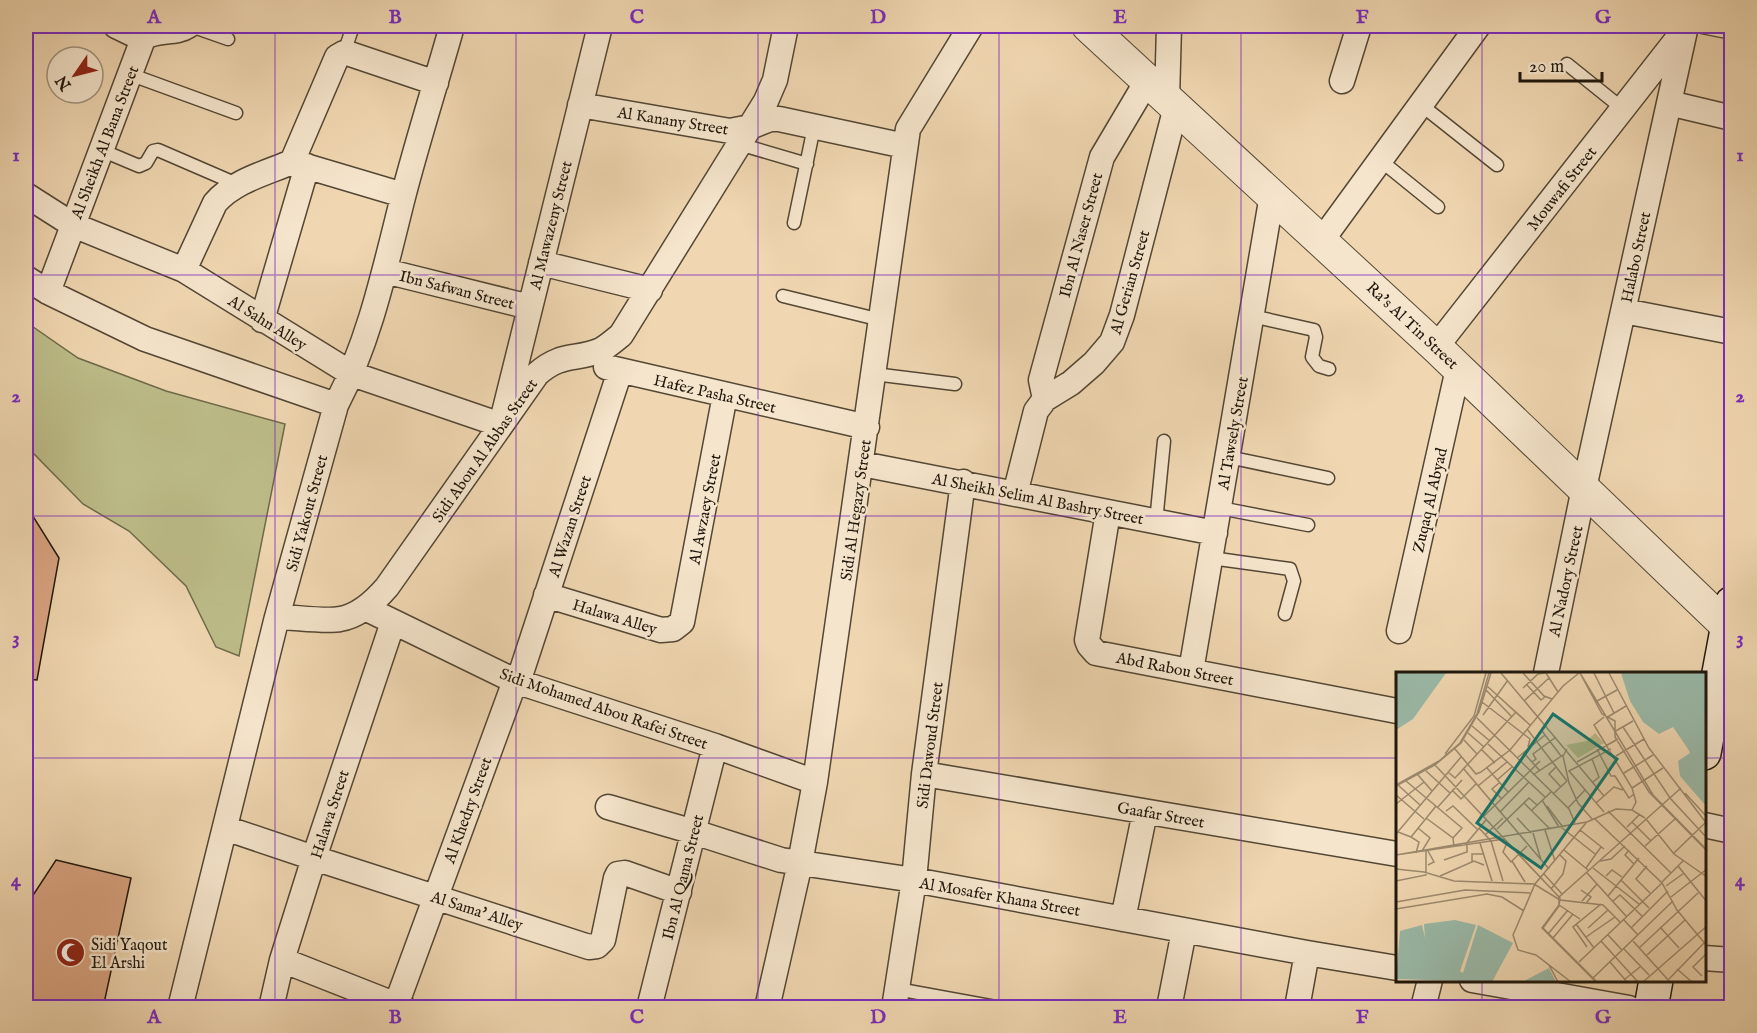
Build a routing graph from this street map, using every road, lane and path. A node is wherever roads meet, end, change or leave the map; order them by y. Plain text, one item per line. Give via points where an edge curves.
1 (116, 26) edge
2 (190, 26) edge
3 (353, 26) edge
4 (452, 26) edge
5 (600, 26) edge
6 (971, 26) edge
7 (1088, 26) edge
8 (1169, 26) edge
9 (1359, 26) edge
10 (1478, 26) edge
11 (780, 27) edge
12 (1689, 27) edge
13 (1731, 33) edge
14 (142, 39) junction
15 (228, 39) dead end
16 (344, 53) junction
17 (1567, 64) dead end
18 (129, 74) junction
19 (1342, 81) dead end
20 (436, 82) junction
21 (1163, 96) junction
22 (1669, 103) junction
23 (1420, 104) junction
24 (580, 105) junction
25 (1623, 109) junction
26 (236, 113) dead end
27 (1731, 118) edge
28 (814, 127) junction
29 (745, 136) junction
30 (905, 146) junction
31 (101, 150) junction
32 (1380, 160) junction
33 (299, 164) junction
34 (807, 164) junction
35 (1497, 165) dead end
36 (239, 185) junction
37 (26, 195) edge
38 (404, 195) junction
39 (1272, 195) junction
40 (1438, 207) dead end
41 (794, 224) dead end
42 (73, 225) junction
43 (1322, 240) junction
44 (541, 263) junction
45 (184, 270) junction
46 (385, 271) junction
47 (26, 278) edge
48 (650, 290) junction
49 (48, 292) junction
50 (783, 296) dead end
51 (530, 307) junction
52 (1624, 311) junction
53 (1252, 316) junction
54 (262, 320) junction
55 (881, 320) junction
56 (1731, 332) edge
57 (1436, 347) junction
58 (564, 357) junction
59 (1329, 369) dead end
60 (1458, 369) junction
61 (620, 371) junction
62 (352, 374) junction
63 (874, 374) junction
64 (955, 384) dead end
65 (726, 395) junction
66 (1045, 399) junction
67 (336, 405) junction
68 (501, 425) junction
69 (867, 428) junction
70 (1164, 441) dead end
71 (1228, 457) junction
72 (862, 464) junction
73 (1328, 478) dead end
74 (963, 482) junction
75 (1584, 488) junction
76 (1015, 494) junction
77 (1220, 508) junction
78 (1108, 512) junction
79 (1156, 522) junction
80 (1308, 525) dead end
81 (1215, 533) junction
82 (1211, 558) junction
83 (546, 595) junction
84 (365, 608) junction
85 (1286, 614) dead end
86 (277, 617) junction
87 (1730, 620) edge
88 (393, 622) junction
89 (682, 622) joint
90 (1399, 631) dead end
91 (1191, 672) junction
92 (1546, 672) edge
93 (515, 681) junction
94 (1396, 711) edge
95 (1706, 743) edge
96 (715, 746) junction
97 (924, 774) junction
98 (815, 782) junction
99 (608, 807) dead end
100 (1145, 812) junction
101 (1706, 825) edge
102 (225, 828) junction
103 (1731, 831) edge
104 (694, 832) junction
105 (1396, 854) edge
106 (314, 858) junction
107 (800, 863) junction
108 (914, 880) junction
109 (679, 892) junction
110 (435, 896) junction
111 (1123, 919) junction
112 (1184, 931) junction
113 (1307, 953) junction
114 (1706, 958) edge
115 (282, 960) junction
116 (1731, 960) edge
117 (1396, 968) edge
118 (1430, 982) edge
119 (1478, 982) edge
120 (1656, 982) edge
121 (895, 998) edge
122 (398, 1007) edge
123 (180, 1008) edge
124 (271, 1008) edge
125 (649, 1008) edge
126 (767, 1008) edge
127 (1001, 1008) edge
128 (1169, 1008) edge
129 (1297, 1008) edge
130 (1423, 1008) edge
131 (1629, 1008) edge
132 (1650, 1008) edge

1 - 14 street
2 - 14 street
2 - 15 lane
3 - 16 lane
4 - 20 street, Sidi Yakout Street
5 - 24 street, Al Mawazeny Street
6 - 30 street, Sidi Al Hegazy Street via 908,129
7 - 21 street, Ra's Al Tin Street
8 - 21 street, Al Gerian Street
9 - 19 street
10 - 23 street
11 - 29 street, Sidi Abou Al Abbas Street via 775,80
12 - 13 lane
12 - 22 street, Halabo Street
12 - 25 street, Mouwafi Street
14 - 18 street, Al Sheikh Al Bana Street
16 - 20 street
16 - 33 street via 335,59
17 - 25 lane
18 - 26 lane
18 - 31 street, Al Sheikh Al Bana Street
20 - 38 street, Sidi Yakout Street
21 - 39 street, Ra's Al Tin Street
21 - 66 street, Ibn Al Naser Street via 1102,157 1041,380
21 - 66 street, Al Gerian Street via 1122,315 1112,342 1079,376
22 - 27 street
22 - 52 street, Halabo Street
23 - 32 street
23 - 35 lane
24 - 29 street, Al Kanany Street
24 - 44 street, Al Mawazeny Street
25 - 57 street, Mouwafi Street
28 - 29 street, Al Kanany Street via 770,119
28 - 30 street, Al Kanany Street
28 - 34 lane
29 - 34 lane
29 - 48 street, Sidi Abou Al Abbas Street
30 - 55 street, Sidi Al Hegazy Street
31 - 36 lane via 139,166 158,150
31 - 42 street, Al Sheikh Al Bana Street
32 - 40 lane
32 - 43 street
33 - 36 street
33 - 38 street
33 - 54 street
34 - 41 lane
36 - 45 street via 215,203
37 - 42 street, Al Sahn Alley
38 - 46 street, Sidi Yakout Street
39 - 43 street, Ra's Al Tin Street
39 - 53 street, Al Tawsely Street
42 - 45 street, Al Sahn Alley
42 - 49 street, Al Sheikh Al Bana Street
43 - 57 street, Ra's Al Tin Street
44 - 48 street
44 - 51 street, Al Mawazeny Street
45 - 54 street, Al Sahn Alley
46 - 51 street, Ibn Safwan Street
46 - 62 street, Sidi Yakout Street
47 - 49 street
48 - 58 street, Sidi Abou Al Abbas Street via 621,335 602,349
49 - 67 street via 145,339
50 - 55 lane
51 - 68 street, Al Mawazeny Street
52 - 56 street
52 - 75 street, Halabo Street
53 - 59 lane via 1314,330 1312,357 1319,366
53 - 71 street, Al Tawsely Street
54 - 62 street, Al Sahn Alley
55 - 63 street, Sidi Al Hegazy Street
57 - 60 street, Ra's Al Tin Street
58 - 61 street, Hafez Pasha Street
58 - 68 street, Sidi Abou Al Abbas Street via 537,374
60 - 75 street, Ra's Al Tin Street
60 - 90 street, Zuqaq Al Abyad
61 - 65 street, Hafez Pasha Street
61 - 83 street, Al Wazan Street
62 - 67 street, Sidi Yakout Street
62 - 68 street, Al Sahn Alley
63 - 64 lane
63 - 69 street, Sidi Al Hegazy Street
65 - 69 street, Hafez Pasha Street
65 - 89 street, Al Awzaey Street
66 - 76 street via 1036,411
67 - 86 street, Sidi Yakout Street
68 - 84 street, Sidi Abou Al Abbas Street via 387,587
69 - 72 street, Sidi Al Hegazy Street
70 - 79 lane
71 - 73 lane
71 - 77 street, Al Tawsely Street
72 - 74 street, Al Sheikh Selim Al Bashry Street
72 - 98 street, Sidi Al Hegazy Street
74 - 76 street, Al Sheikh Selim Al Bashry Street
74 - 97 street, Sidi Dawoud Street
75 - 87 street, Ra's Al Tin Street
75 - 92 street, Al Nadory Street
76 - 78 street, Al Sheikh Selim Al Bashry Street
77 - 80 lane
77 - 81 street, Al Tawsely Street
78 - 79 street, Al Sheikh Selim Al Bashry Street
78 - 91 street, Abd Rabou Street via 1089,645 1096,653
79 - 81 street, Al Sheikh Selim Al Bashry Street
81 - 82 street, Al Tawsely Street
82 - 85 lane via 1290,569 1293,581
82 - 91 street, Al Tawsely Street
83 - 89 street, Halawa Alley via 661,630 673,629
83 - 93 street, Al Wazan Street
84 - 86 street, Sidi Abou Al Abbas Street via 340,619
84 - 88 street, Sidi Mohamed Abou Rafei Street
86 - 102 street, Sidi Yakout Street
87 - 95 main road
88 - 93 street, Sidi Mohamed Abou Rafei Street
88 - 106 street, Halawa Street
91 - 94 street, Abd Rabou Street
93 - 96 street, Sidi Mohamed Abou Rafei Street
93 - 110 street, Al Khedry Street
96 - 98 street, Sidi Mohamed Abou Rafei Street
96 - 104 street, Ibn Al Qama Street
97 - 100 street, Gaafar Street
97 - 108 street, Sidi Dawoud Street
98 - 107 street, Sidi Al Hegazy Street
99 - 104 street, Al Mosafer Khana Street
100 - 105 street, Gaafar Street
100 - 111 street
101 - 103 street
102 - 106 street, Al Sama' Alley
102 - 123 street, Sidi Yakout Street
104 - 107 street, Al Mosafer Khana Street
104 - 109 street, Ibn Al Qama Street
106 - 110 street, Al Sama' Alley
106 - 115 street, Halawa Street
107 - 108 street, Al Mosafer Khana Street
107 - 126 street, Sidi Al Hegazy Street
108 - 111 street, Al Mosafer Khana Street
108 - 121 street, Sidi Dawoud Street
109 - 110 street, Al Sama' Alley via 618,874 603,940 593,947
109 - 125 street, Ibn Al Qama Street
110 - 122 street, Al Khedry Street
111 - 112 street, Al Mosafer Khana Street
112 - 113 street, Al Mosafer Khana Street
112 - 128 street
113 - 117 street, Al Mosafer Khana Street
113 - 129 street
114 - 116 street
115 - 122 street
115 - 124 street, Halawa Street
118 - 130 street
119 - 131 street
120 - 132 main road
121 - 127 lane

